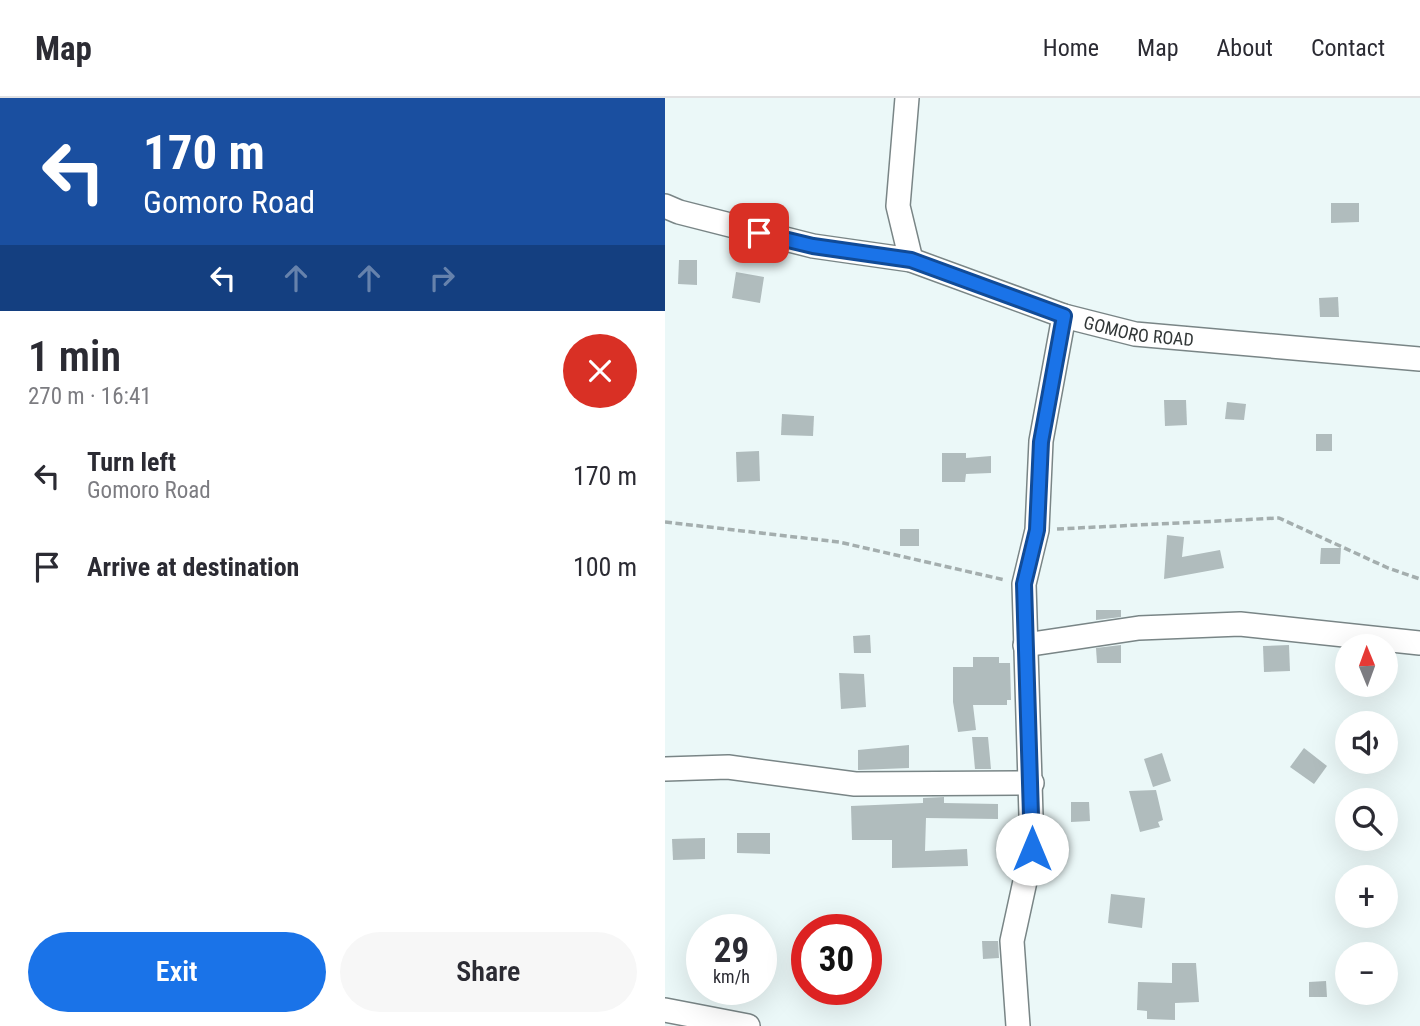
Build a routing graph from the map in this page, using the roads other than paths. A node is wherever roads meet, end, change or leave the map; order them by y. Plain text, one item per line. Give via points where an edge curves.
1 (907, 98) edge
2 (665, 206) edge
3 (911, 260) junction
4 (1064, 316) junction
5 (1420, 359) edge
6 (1420, 643) edge
7 (1025, 645) junction
8 (665, 769) edge
9 (1032, 783) junction
10 (665, 1010) edge
11 (748, 1026) edge
12 (1018, 1026) edge

1 - 3 street via 898,206
2 - 3 street, GOMORO ROAD via 813,246
3 - 4 street, GOMORO ROAD
4 - 5 street, GOMORO ROAD via 1135,334
4 - 7 street via 1041,442 1037,530 1024,584
6 - 7 street via 1240,624 1139,628
7 - 9 street
8 - 9 street via 728,767 855,784
9 - 12 street via 1032,849 1012,941
10 - 11 street

